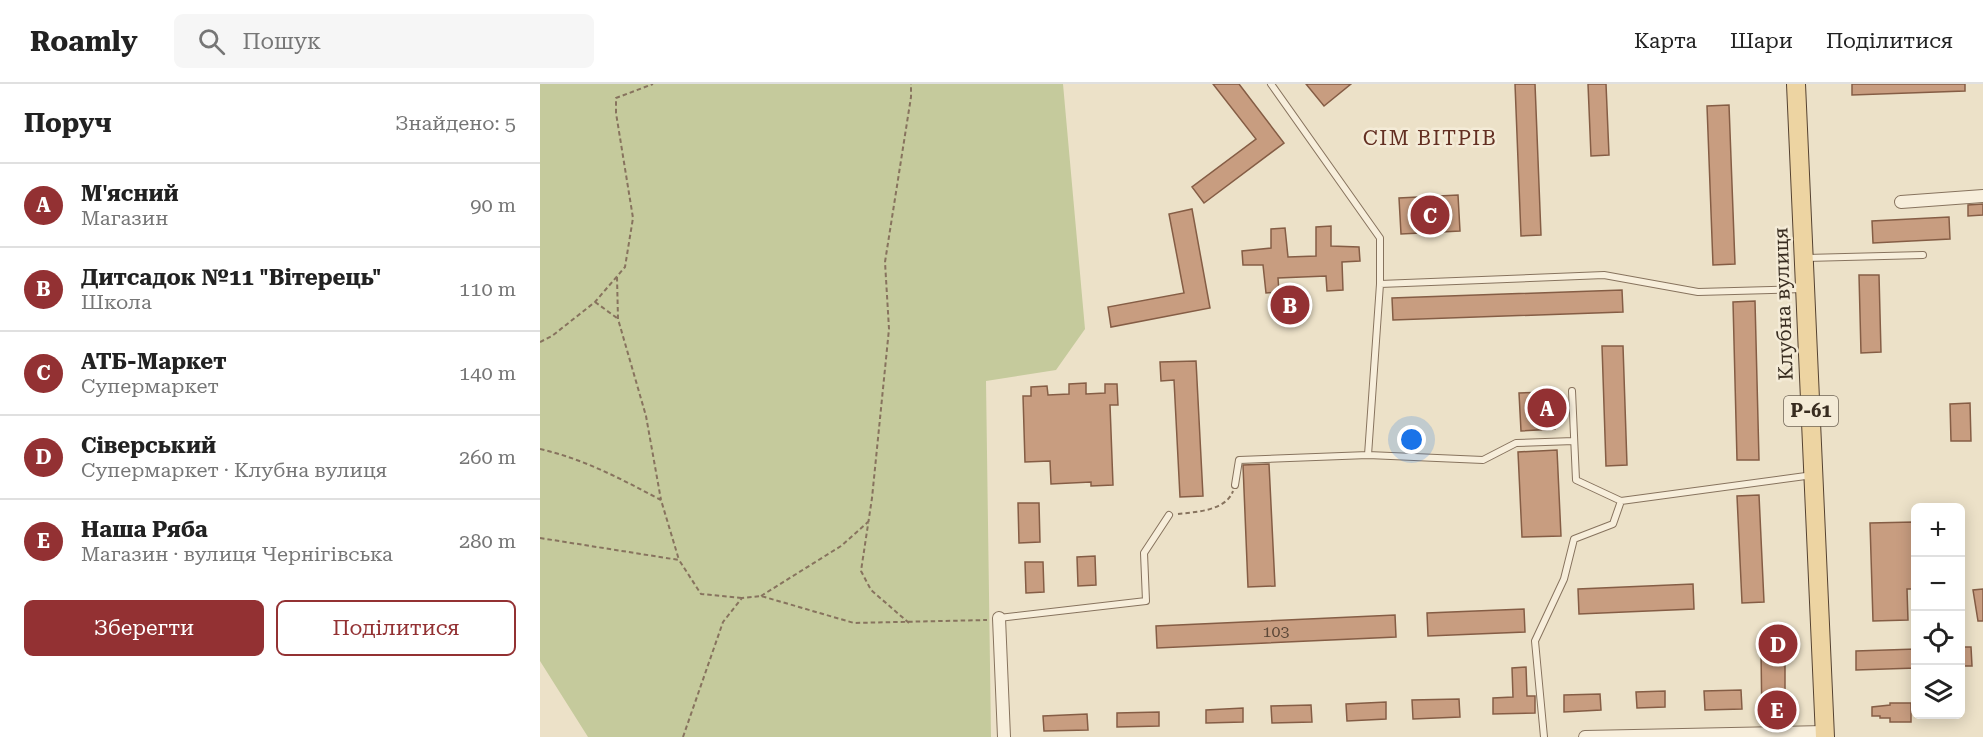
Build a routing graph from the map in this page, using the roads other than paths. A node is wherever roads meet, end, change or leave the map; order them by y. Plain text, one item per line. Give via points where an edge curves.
1 (1272, 84) edge
2 (1797, 84) edge
3 (1983, 196) edge
4 (1901, 202) dead end
5 (1923, 255) dead end
6 (1804, 258) junction
7 (1380, 284) junction
8 (1805, 289) junction
9 (1572, 391) dead end
10 (1574, 441) junction
11 (1368, 455) junction
12 (1813, 475) junction
13 (1235, 486) road end
14 (1621, 501) junction
15 (1169, 515) road end
16 (999, 618) joint
17 (1825, 734) edge
18 (1004, 737) edge
19 (1544, 737) edge
20 (1585, 737) edge

1 - 7 lane via 1380,237
2 - 6 main road, Клубна вулиця / Р-61
3 - 4 street
5 - 6 lane
6 - 8 main road, Клубна вулиця / Р-61
7 - 8 lane via 1604,275 1698,292
7 - 11 lane
8 - 12 main road, Клубна вулиця / Р-61
9 - 10 lane
10 - 11 lane via 1516,443 1483,460
10 - 14 lane via 1576,480
11 - 13 lane via 1239,460
12 - 14 lane
12 - 17 main road, Клубна вулиця / Р-61
14 - 19 lane via 1613,524 1574,539 1564,579 1535,641
15 - 16 lane via 1144,554 1146,601
16 - 18 street
17 - 20 street

